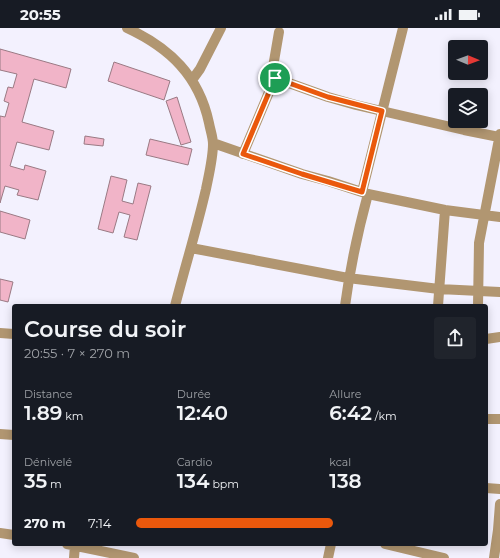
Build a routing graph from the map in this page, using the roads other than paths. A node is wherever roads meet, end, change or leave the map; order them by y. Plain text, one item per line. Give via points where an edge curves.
1 (127, 28) edge
2 (221, 28) edge
3 (404, 28) edge
4 (279, 32) dead end
5 (275, 78) junction
6 (192, 80) junction
7 (382, 111) junction
8 (500, 135) edge
9 (213, 143) junction
10 (243, 154) junction
11 (365, 193) junction
12 (445, 210) junction
13 (485, 215) junction
14 (500, 216) edge
15 (191, 248) junction
16 (348, 278) junction
17 (439, 289) junction
18 (478, 291) junction
19 (500, 292) edge
20 (176, 304) edge
21 (345, 304) edge
22 (438, 304) edge
23 (478, 304) edge
24 (0, 333) edge
25 (12, 334) edge
26 (500, 337) edge
27 (488, 339) edge
28 (488, 419) edge
29 (500, 419) edge
30 (0, 434) edge
31 (12, 435) edge
32 (488, 488) edge
33 (500, 489) edge
34 (500, 504) edge
35 (499, 531) edge
36 (0, 533) edge
37 (12, 535) edge
38 (71, 546) edge
39 (83, 546) edge
40 (330, 546) edge
41 (393, 546) edge
42 (108, 548) edge
43 (74, 558) edge
44 (134, 558) edge
45 (328, 558) edge
46 (444, 558) edge
47 (494, 558) edge

1 - 6 street via 164,49
2 - 6 street
3 - 7 street
4 - 5 street via 274,60
5 - 7 street via 328,97
5 - 10 street
6 - 9 street via 206,112
7 - 8 street via 464,130
7 - 11 street
8 - 13 street
9 - 10 street
9 - 15 street via 210,170
10 - 11 street
11 - 12 street
11 - 16 street
12 - 13 street
12 - 17 street
13 - 14 street
13 - 18 street via 479,243
15 - 16 street
15 - 20 street
16 - 17 street
16 - 21 street
17 - 18 street
17 - 22 street
18 - 19 street
18 - 23 street
24 - 25 street
26 - 27 street
28 - 29 street
30 - 31 street
32 - 33 street
34 - 35 street
35 - 47 street
36 - 37 street
38 - 43 street
39 - 42 street
40 - 45 street
41 - 46 street
42 - 44 street

